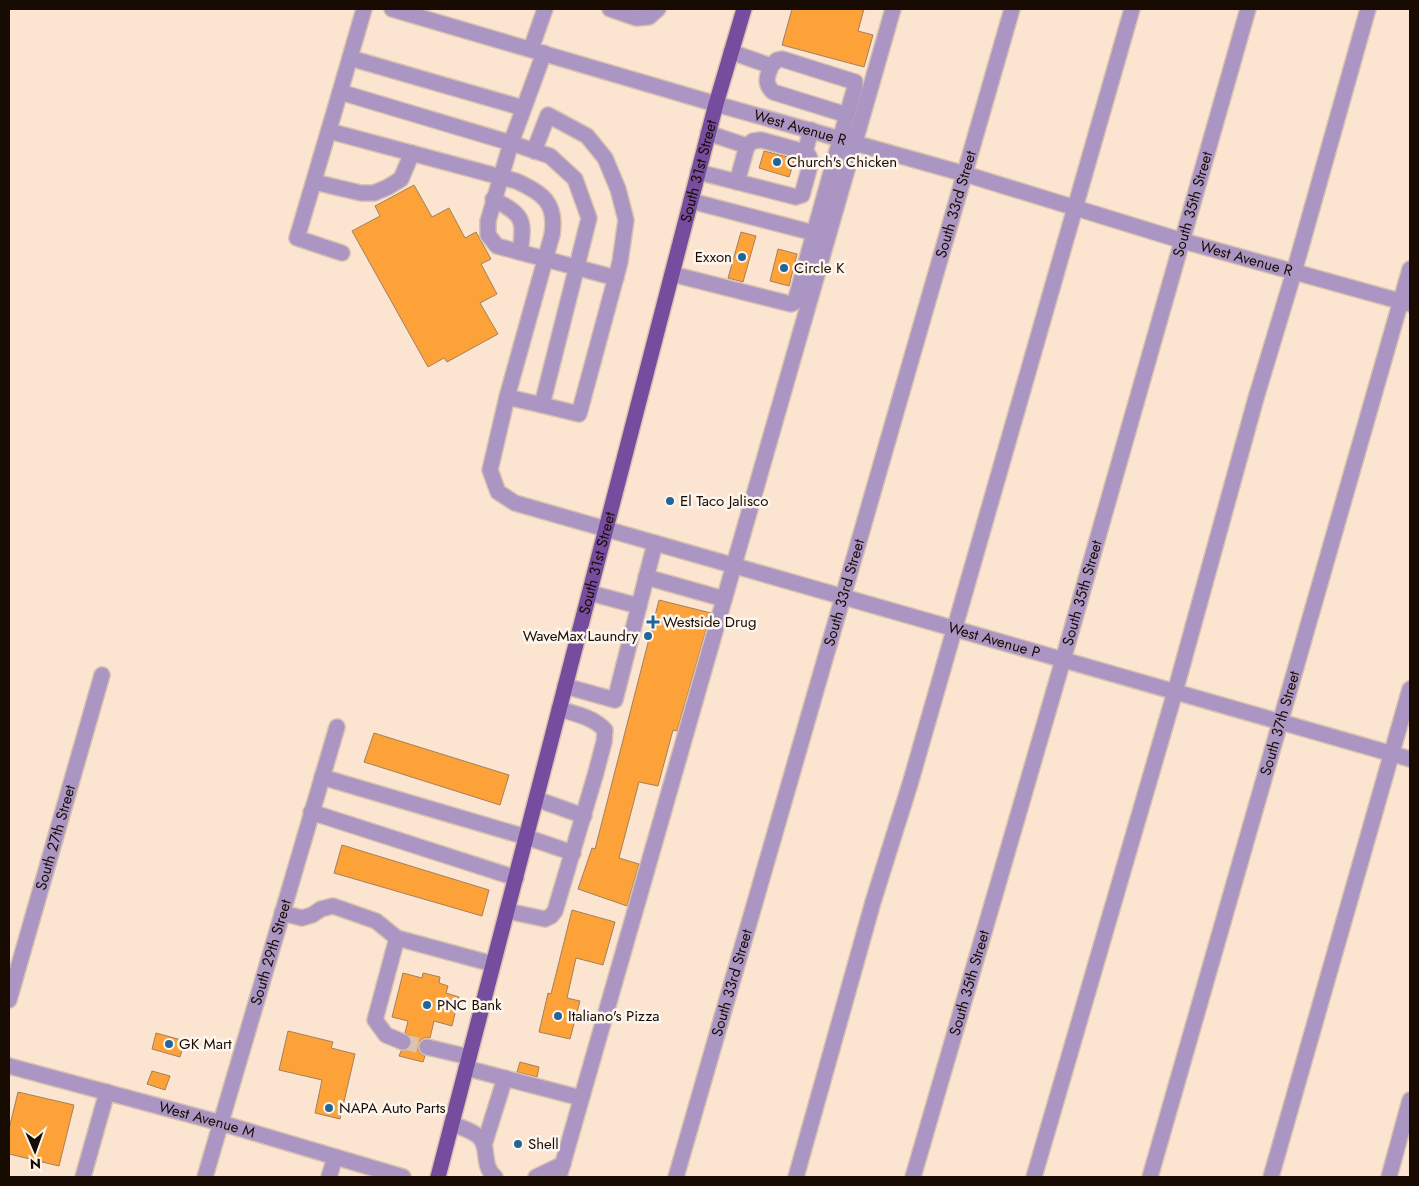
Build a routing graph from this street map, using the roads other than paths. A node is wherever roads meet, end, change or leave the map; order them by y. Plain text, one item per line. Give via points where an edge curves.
1 (364, 9) edge
2 (392, 9) edge
3 (545, 9) edge
4 (610, 9) edge
5 (658, 9) edge
6 (744, 9) edge
7 (893, 9) edge
8 (1012, 9) edge
9 (1132, 9) edge
10 (1248, 9) edge
11 (1368, 9) edge
12 (537, 51) junction
13 (731, 52) junction
14 (350, 58) junction
15 (771, 66) junction
16 (340, 92) junction
17 (716, 104) junction
18 (523, 108) junction
19 (848, 115) junction
20 (811, 130) junction
21 (329, 131) junction
22 (708, 133) junction
23 (848, 141) junction
24 (511, 143) junction
25 (747, 146) junction
26 (534, 151) junction
27 (805, 152) junction
28 (412, 153) junction
29 (698, 172) junction
30 (965, 174) junction
31 (500, 176) junction
32 (314, 182) junction
33 (737, 182) junction
34 (493, 199) junction
35 (691, 201) junction
36 (1075, 208) junction
37 (814, 233) junction
38 (1183, 241) junction
39 (520, 252) junction
40 (342, 253) dead end
41 (545, 259) junction
42 (577, 268) junction
43 (1410, 270) edge
44 (1294, 272) junction
45 (672, 274) junction
46 (616, 278) junction
47 (1406, 303) edge
48 (507, 397) junction
49 (542, 405) junction
50 (606, 529) junction
51 (655, 542) junction
52 (734, 565) junction
53 (646, 577) junction
54 (590, 593) junction
55 (843, 597) junction
56 (724, 599) junction
57 (639, 606) junction
58 (954, 628) junction
59 (1063, 660) junction
60 (102, 675) dead end
61 (565, 686) junction
62 (1410, 689) edge
63 (1175, 692) junction
64 (560, 710) junction
65 (1280, 723) junction
66 (337, 727) dead end
67 (1392, 754) junction
68 (1410, 759) edge
69 (322, 777) junction
70 (536, 798) junction
71 (312, 812) junction
72 (584, 816) junction
73 (526, 837) junction
74 (573, 853) junction
75 (516, 878) junction
76 (507, 911) junction
77 (282, 913) junction
78 (396, 938) junction
79 (493, 964) junction
80 (9, 1000) edge
81 (403, 1042) tunnel mouth
82 (427, 1047) tunnel mouth
83 (468, 1062) junction
84 (9, 1066) edge
85 (505, 1078) junction
86 (107, 1092) junction
87 (581, 1098) junction
88 (1410, 1100) edge
89 (221, 1123) junction
90 (452, 1124) junction
91 (484, 1145) junction
92 (335, 1157) junction
93 (561, 1170) edge
94 (83, 1177) edge
95 (205, 1177) edge
96 (329, 1177) edge
97 (402, 1177) edge
98 (438, 1177) edge
99 (495, 1177) edge
100 (536, 1177) edge
101 (676, 1177) edge
102 (796, 1177) edge
103 (913, 1177) edge
104 (1034, 1177) edge
105 (1150, 1177) edge
106 (1271, 1177) edge
107 (1389, 1177) edge

1 - 14 street
2 - 12 street, West Avenue R
3 - 12 street
4 - 5 street via 636,18 649,17
6 - 13 main road, South 31st Street
7 - 23 street
8 - 30 street, South 33rd Street
9 - 36 street
10 - 38 street, South 35th Street
11 - 44 street
12 - 17 street, West Avenue R
12 - 18 street
13 - 15 street
13 - 17 main road, South 31st Street
14 - 16 street
14 - 18 street
15 - 19 street via 766,80 773,92
15 - 19 street via 782,59 855,82
16 - 21 street
16 - 24 street
17 - 20 street, West Avenue R
17 - 22 main road, South 31st Street
18 - 24 street
19 - 23 street
20 - 23 street, West Avenue R
20 - 27 street
21 - 28 street, West Avenue P
21 - 32 street
22 - 25 street
22 - 29 main road, South 31st Street
23 - 30 street, West Avenue R
23 - 37 street
23 - 52 street via 827,237
24 - 26 street
24 - 31 street
25 - 27 street via 761,140
25 - 33 street
26 - 42 street via 550,156 575,178 589,218
26 - 46 street via 548,115 587,136 605,158 626,220
27 - 33 street via 811,162 802,195 796,197
28 - 31 street, West Avenue P
28 - 32 street via 401,179 374,193
29 - 33 street
29 - 35 main road, South 31st Street
30 - 36 street, West Avenue R
30 - 55 street, South 33rd Street
31 - 34 street
31 - 41 street, West Avenue P via 532,188 550,204 554,224
32 - 40 street via 297,238
34 - 39 street via 511,208 521,218
34 - 39 street via 488,234 497,246
35 - 37 street
35 - 45 main road, South 31st Street
36 - 38 street, West Avenue R
36 - 58 street
37 - 45 street via 795,302 791,304
38 - 44 street, West Avenue R
38 - 59 street, South 35th Street
39 - 41 street
41 - 42 street
41 - 48 street, West Avenue P
42 - 46 street
42 - 49 street
43 - 47 street, South 37th Street
44 - 47 street, West Avenue R
44 - 63 street
45 - 50 main road, South 31st Street
46 - 49 street via 579,414
47 - 65 street, South 37th Street
48 - 49 street
48 - 50 street, West Avenue P via 490,470 498,492 515,503
50 - 51 street, West Avenue P
50 - 54 main road, South 31st Street
51 - 52 street, West Avenue P
51 - 53 street
52 - 55 street, West Avenue P
52 - 56 street
53 - 56 street
53 - 57 street
54 - 57 street
54 - 61 main road, South 31st Street
55 - 58 street, West Avenue P
55 - 101 street, South 33rd Street
56 - 87 street
57 - 61 street via 615,700
58 - 59 street, West Avenue P
58 - 102 street
59 - 63 street, West Avenue P
59 - 103 street, South 35th Street
60 - 80 street, South 27th Street
61 - 64 main road, South 31st Street
62 - 67 street
63 - 65 street, West Avenue P
63 - 104 street
64 - 70 main road, South 31st Street
64 - 72 street via 585,717 605,730
65 - 67 street, West Avenue P
65 - 105 street, South 37th Street
66 - 69 street, South 29th Street
67 - 68 street, West Avenue P
67 - 106 street
69 - 71 street, South 29th Street
69 - 73 street
70 - 72 street
70 - 73 main road, South 31st Street
71 - 75 street
71 - 77 street, South 29th Street
72 - 74 street
73 - 74 street
73 - 75 main road, South 31st Street
74 - 76 street via 556,911 551,916 545,918
75 - 76 main road, South 31st Street
76 - 79 main road, South 31st Street
77 - 78 street via 302,918 333,906 376,921
77 - 89 street, South 29th Street
78 - 79 street
78 - 81 street via 375,1020 386,1035
79 - 83 main road, South 31st Street
82 - 83 street
83 - 85 street
83 - 90 main road, South 31st Street
84 - 86 street, West Avenue M
85 - 87 street
85 - 91 street
86 - 89 street, West Avenue M
86 - 94 street
87 - 93 street
88 - 107 street
89 - 92 street, West Avenue M
89 - 95 street, South 29th Street
90 - 91 street via 479,1136
90 - 98 main road, South 31st Street
91 - 99 street via 487,1167
92 - 96 street
92 - 97 street, West Avenue M
93 - 100 street

